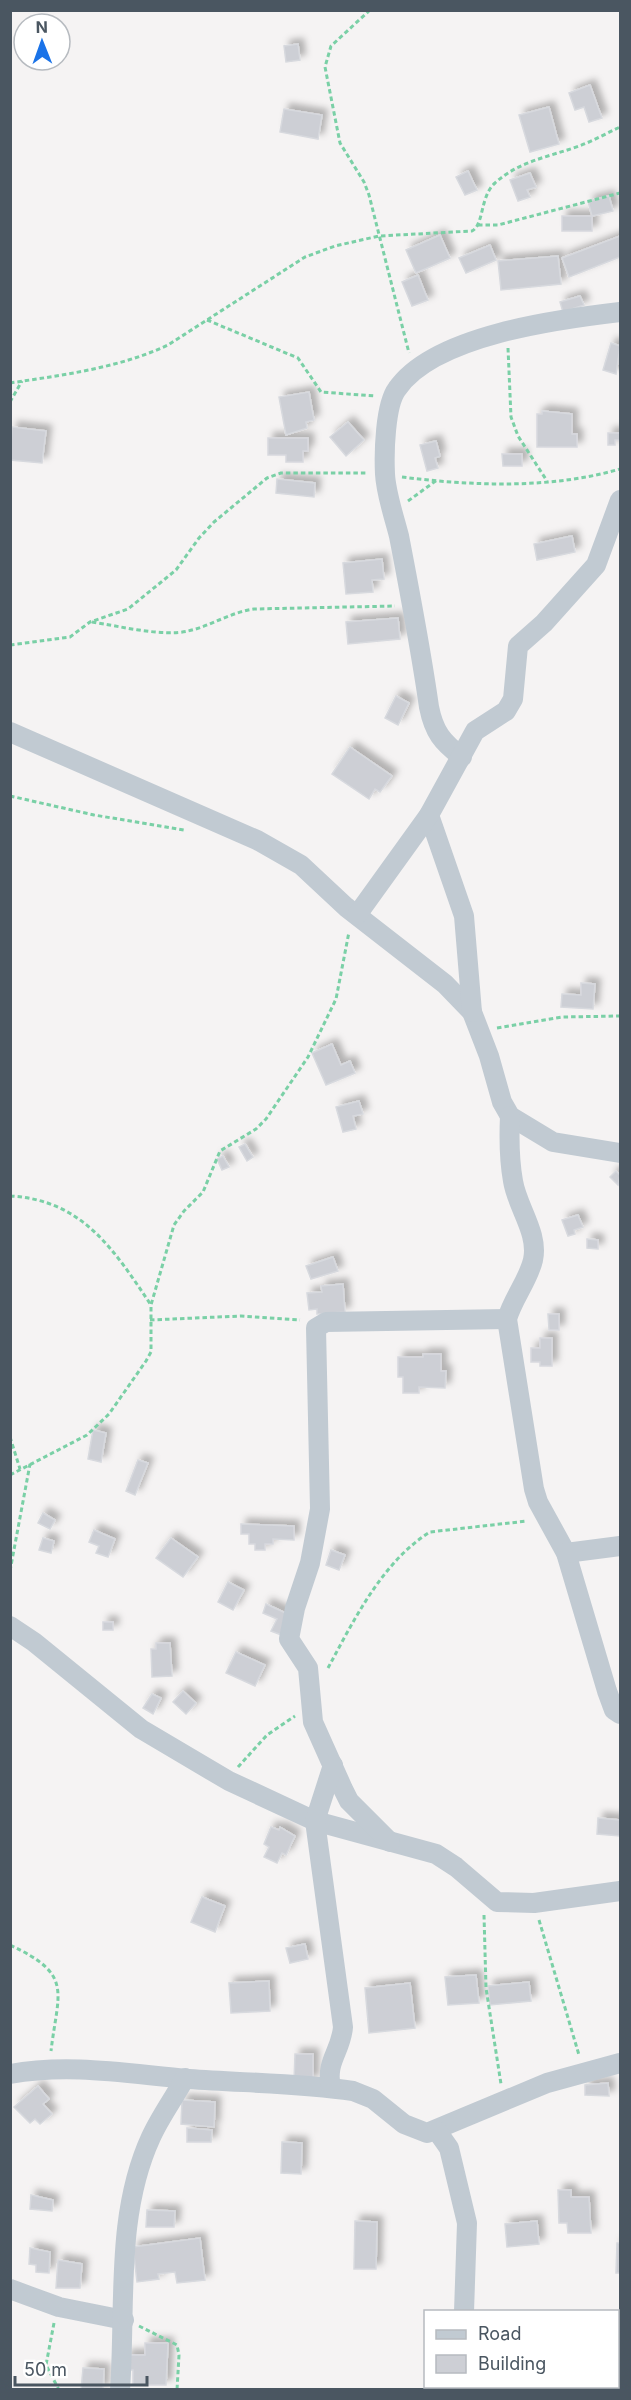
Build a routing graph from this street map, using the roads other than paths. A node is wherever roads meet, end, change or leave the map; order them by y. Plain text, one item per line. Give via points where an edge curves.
1 (621, 312) edge
2 (621, 500) edge
3 (10, 732) edge
4 (462, 757) junction
5 (429, 815) junction
6 (355, 914) junction
7 (472, 1012) junction
8 (510, 1116) junction
9 (621, 1153) edge
10 (507, 1319) junction
11 (621, 1546) edge
12 (566, 1553) junction
13 (10, 1626) edge
14 (621, 1714) edge
15 (333, 1765) junction
16 (315, 1821) junction
17 (390, 1842) junction
18 (621, 1891) edge
19 (621, 2063) edge
20 (10, 2074) edge
21 (185, 2078) junction
22 (331, 2088) junction
23 (437, 2131) junction
24 (10, 2289) edge
25 (464, 2310) edge
26 (124, 2319) junction
27 (120, 2390) edge

1 - 4 street via 553,319 464,345 414,372 396,390 389,405 385,474 434,729 442,743
2 - 4 street via 596,565 518,646 513,699 506,711 475,731
3 - 6 street via 257,840 301,865
4 - 5 street
5 - 6 street
5 - 7 street via 464,916
6 - 7 street via 445,984
7 - 8 street
8 - 9 street via 553,1142
8 - 10 street via 513,1183 533,1241 533,1260
10 - 12 street via 534,1489
10 - 15 street via 326,1322 316,1328 320,1509 310,1563 289,1633 292,1646 308,1668 313,1722
11 - 12 street
12 - 14 street via 607,1691 614,1710
13 - 16 street via 141,1729 229,1781
15 - 16 street
15 - 17 street via 350,1801
16 - 17 street
16 - 22 street via 343,2027 342,2040 329,2068
17 - 18 street via 446,1859 497,1902 534,1903
19 - 23 street via 584,2071 503,2099
20 - 21 street via 128,2071
21 - 22 street
21 - 26 street via 150,2138 133,2191 124,2265
22 - 23 street via 373,2099 417,2131
23 - 25 street via 449,2148 467,2223
24 - 26 street via 59,2307
26 - 27 street

